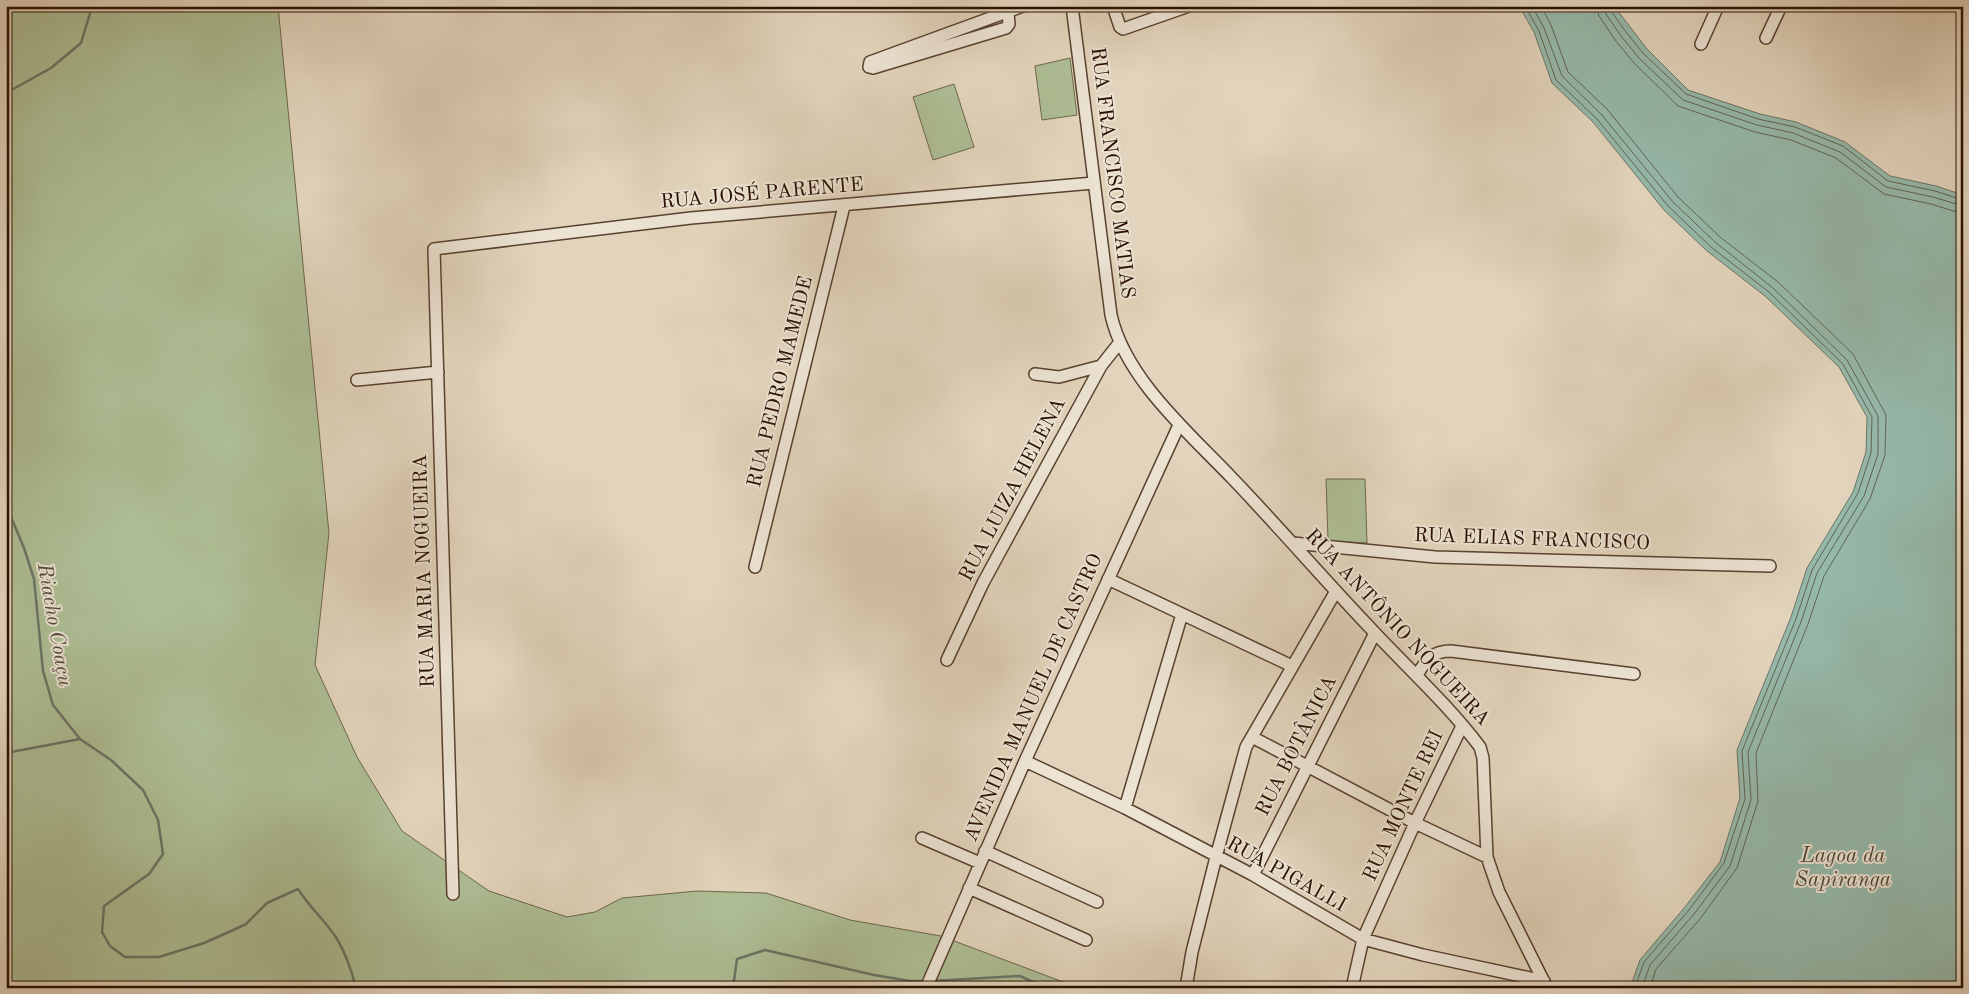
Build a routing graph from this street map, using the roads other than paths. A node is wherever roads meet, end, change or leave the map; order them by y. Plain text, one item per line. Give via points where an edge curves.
1 (1023, 6) edge
2 (1072, 6) edge
3 (1113, 6) edge
4 (1189, 6) edge
5 (1718, 6) edge
6 (1781, 6) edge
7 (1008, 12) junction
8 (1766, 38) dead end
9 (1701, 44) dead end
10 (1094, 183) junction
11 (844, 206) junction
12 (434, 248) joint
13 (1120, 342) junction
14 (1101, 366) junction
15 (438, 372) junction
16 (1035, 374) dead end
17 (357, 380) dead end
18 (1179, 425) junction
19 (1293, 543) junction
20 (1770, 566) dead end
21 (755, 567) dead end
22 (1108, 579) junction
23 (1336, 591) junction
24 (1182, 614) junction
25 (1375, 633) junction
26 (947, 660) dead end
27 (1292, 666) junction
28 (1634, 674) dead end
29 (1417, 676) junction
30 (1462, 726) junction
31 (1252, 737) junction
32 (1024, 761) junction
33 (1308, 765) junction
34 (1125, 808) junction
35 (1415, 823) junction
36 (922, 838) dead end
37 (985, 851) junction
38 (1216, 857) junction
39 (1487, 857) junction
40 (980, 864) junction
41 (1253, 875) junction
42 (969, 888) junction
43 (453, 894) dead end
44 (1097, 902) dead end
45 (1363, 939) junction
46 (1086, 940) dead end
47 (1546, 985) edge
48 (926, 988) edge
49 (1186, 988) edge
50 (1352, 988) edge

1 - 7 street
2 - 10 street, RUA FRANCISCO MATIAS
3 - 4 street via 1123,29
5 - 9 street
6 - 8 street
7 - 7 street via 870,62 868,65 873,68 1006,28
10 - 11 street, RUA JOSÉ PARENTE
10 - 13 street, RUA FRANCISCO MATIAS via 1111,315
11 - 12 street, RUA JOSÉ PARENTE via 691,218
11 - 21 street, RUA PEDRO MAMEDE
12 - 15 street, RUA MARIA NOGUEIRA
13 - 14 street, RUA LUIZA HELENA
13 - 18 street, RUA ANTÔNIO NOGUEIRA via 1136,372
14 - 16 street via 1060,377
14 - 26 street, RUA LUIZA HELENA via 983,583
15 - 17 street
15 - 43 street, RUA MARIA NOGUEIRA
18 - 19 street, RUA ANTÔNIO NOGUEIRA
18 - 22 street, AVENIDA MANUEL DE CASTRO
19 - 20 street, RUA ELIAS FRANCISCO via 1435,557
19 - 23 street, RUA ANTÔNIO NOGUEIRA
22 - 24 street
22 - 32 street, AVENIDA MANUEL DE CASTRO
23 - 25 street, RUA ANTÔNIO NOGUEIRA
23 - 27 street
24 - 27 street
24 - 34 street
25 - 29 street, RUA ANTÔNIO NOGUEIRA
25 - 33 street, RUA BOTÂNICA
27 - 31 street
28 - 29 street via 1451,651 1428,657
29 - 30 street, RUA ANTÔNIO NOGUEIRA
30 - 35 street, RUA MONTE REI
30 - 39 street, RUA ANTÔNIO NOGUEIRA via 1480,747 1484,758
31 - 33 street
31 - 38 street
32 - 34 street, RUA PIGALLI
32 - 37 street, AVENIDA MANUEL DE CASTRO
33 - 35 street
33 - 41 street, RUA BOTÂNICA
34 - 38 street, RUA PIGALLI
35 - 39 street
35 - 45 street, RUA MONTE REI
36 - 40 street
37 - 40 street, AVENIDA MANUEL DE CASTRO
37 - 44 street
38 - 41 street, RUA PIGALLI
38 - 49 street
39 - 47 street, RUA ANTÔNIO NOGUEIRA via 1499,892
40 - 42 street, AVENIDA MANUEL DE CASTRO
41 - 45 street, RUA PIGALLI
42 - 46 street
42 - 48 street, AVENIDA MANUEL DE CASTRO
45 - 47 street, RUA PIGALLI
45 - 50 street, RUA MONTE REI

